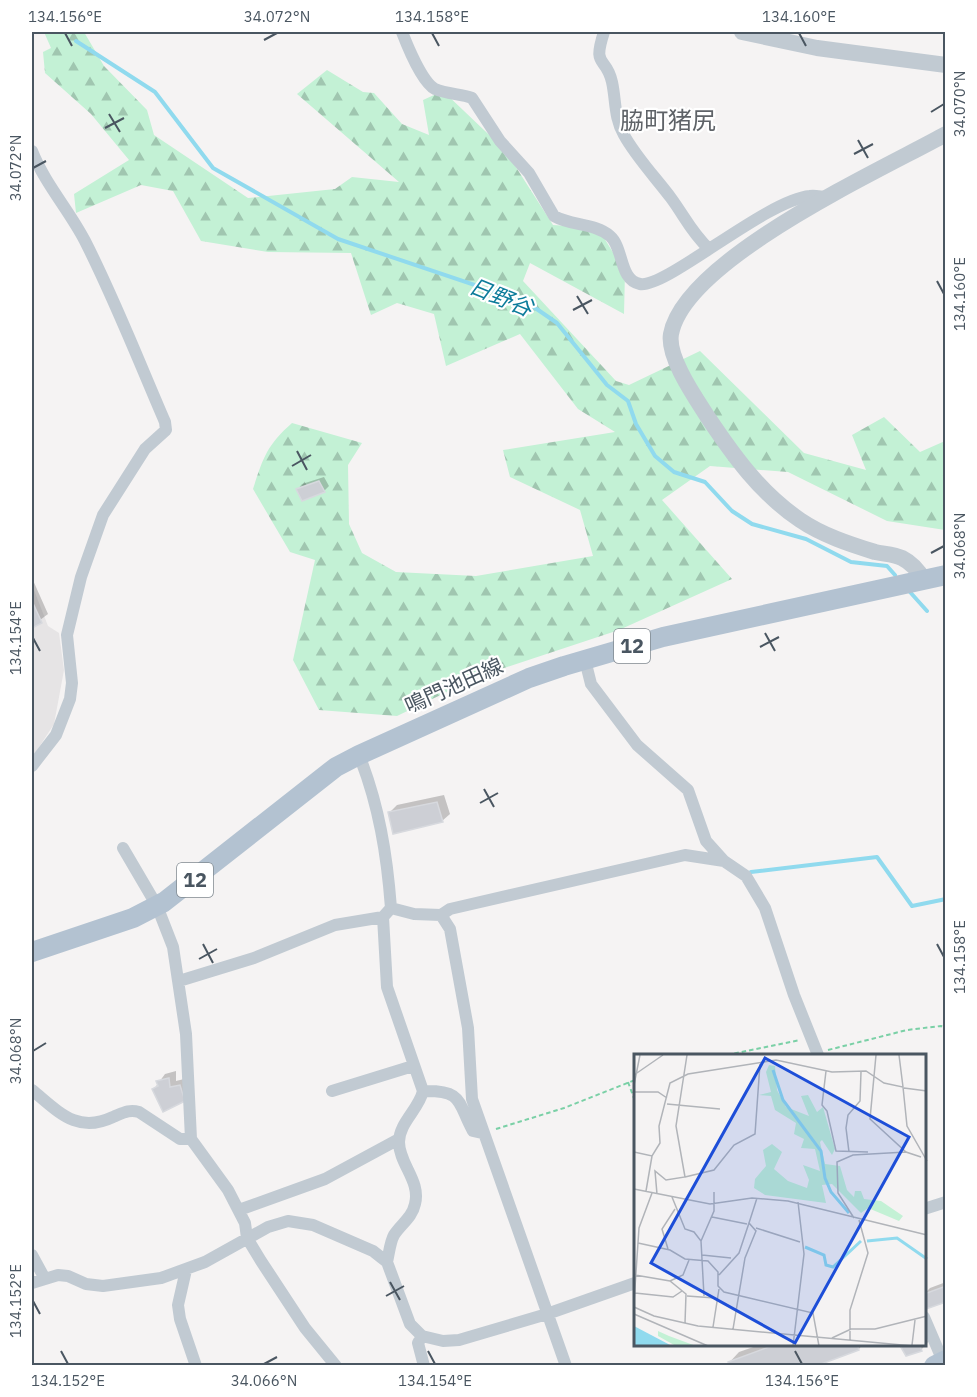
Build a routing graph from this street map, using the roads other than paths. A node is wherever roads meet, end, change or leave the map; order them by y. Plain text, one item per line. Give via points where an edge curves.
1 (402, 32) edge
2 (604, 32) edge
3 (742, 32) edge
4 (945, 65) edge
5 (945, 134) edge
6 (32, 151) edge
7 (828, 197) junction
8 (709, 249) junction
9 (945, 575) edge
10 (924, 580) junction
11 (585, 660) junction
12 (359, 755) junction
13 (32, 766) edge
14 (123, 848) dead end
15 (724, 861) junction
16 (157, 906) junction
17 (387, 912) junction
18 (441, 915) junction
19 (32, 952) edge
20 (179, 981) junction
21 (817, 1054) edge
22 (413, 1066) junction
23 (32, 1090) edge
24 (332, 1091) dead end
25 (423, 1091) junction
26 (482, 1133) junction
27 (191, 1139) junction
28 (399, 1139) junction
29 (945, 1202) edge
30 (926, 1208) edge
31 (239, 1210) junction
32 (247, 1238) junction
33 (32, 1255) edge
34 (387, 1262) junction
35 (186, 1270) junction
36 (45, 1279) junction
37 (32, 1283) edge
38 (634, 1283) edge
39 (547, 1314) junction
40 (926, 1322) edge
41 (422, 1336) junction
42 (942, 1363) edge
43 (196, 1365) edge
44 (336, 1365) edge
45 (424, 1365) edge
46 (566, 1365) edge

1 - 8 street via 413,59 430,84 472,98 500,141 529,173 548,210 567,223 610,235 633,281 642,285 658,280
2 - 8 street via 599,61 609,74 623,134 680,211 690,231
3 - 4 street via 817,48
5 - 7 street
6 - 13 street via 92,255 166,430 145,449 103,515 81,577 67,635 70,699 56,735
7 - 8 street via 808,196 779,207 729,233
7 - 10 street via 738,255 686,303 671,335 675,360 726,445 765,493 815,530 900,557 917,568
9 - 10 main road, 鳴門池田線 / 12
10 - 11 main road, 鳴門池田線 / 12 via 663,637
11 - 12 main road, 鳴門池田線 / 12 via 529,678
11 - 15 street via 591,684 637,745 688,790 706,841
12 - 16 main road, 鳴門池田線 / 12 via 308,788 191,884
12 - 17 street via 386,851
14 - 16 street
15 - 18 street via 685,855 450,909
15 - 21 street via 746,876 765,908
16 - 19 main road, 鳴門池田線 / 12
16 - 20 street via 169,936
17 - 18 street
17 - 20 street via 335,925 254,958
17 - 22 street via 387,987
18 - 26 street via 450,929 468,1028 472,1099
20 - 27 street
22 - 24 street
22 - 25 street
23 - 27 street via 78,1123 97,1125 132,1109 180,1139
25 - 26 street via 452,1094 461,1101 473,1131
25 - 28 street
26 - 39 street
27 - 31 street
28 - 31 street via 325,1179
28 - 34 street via 416,1195 410,1217 393,1237
29 - 30 street
31 - 32 street
32 - 34 street via 288,1221 313,1225 373,1251
32 - 35 street
32 - 44 street via 305,1328
33 - 36 street
34 - 41 street via 403,1310
35 - 36 street via 161,1278 103,1286 68,1276
35 - 43 street via 178,1305
36 - 37 street
38 - 39 street
39 - 41 street via 459,1340
39 - 46 street
40 - 42 street
41 - 45 street via 418,1343

